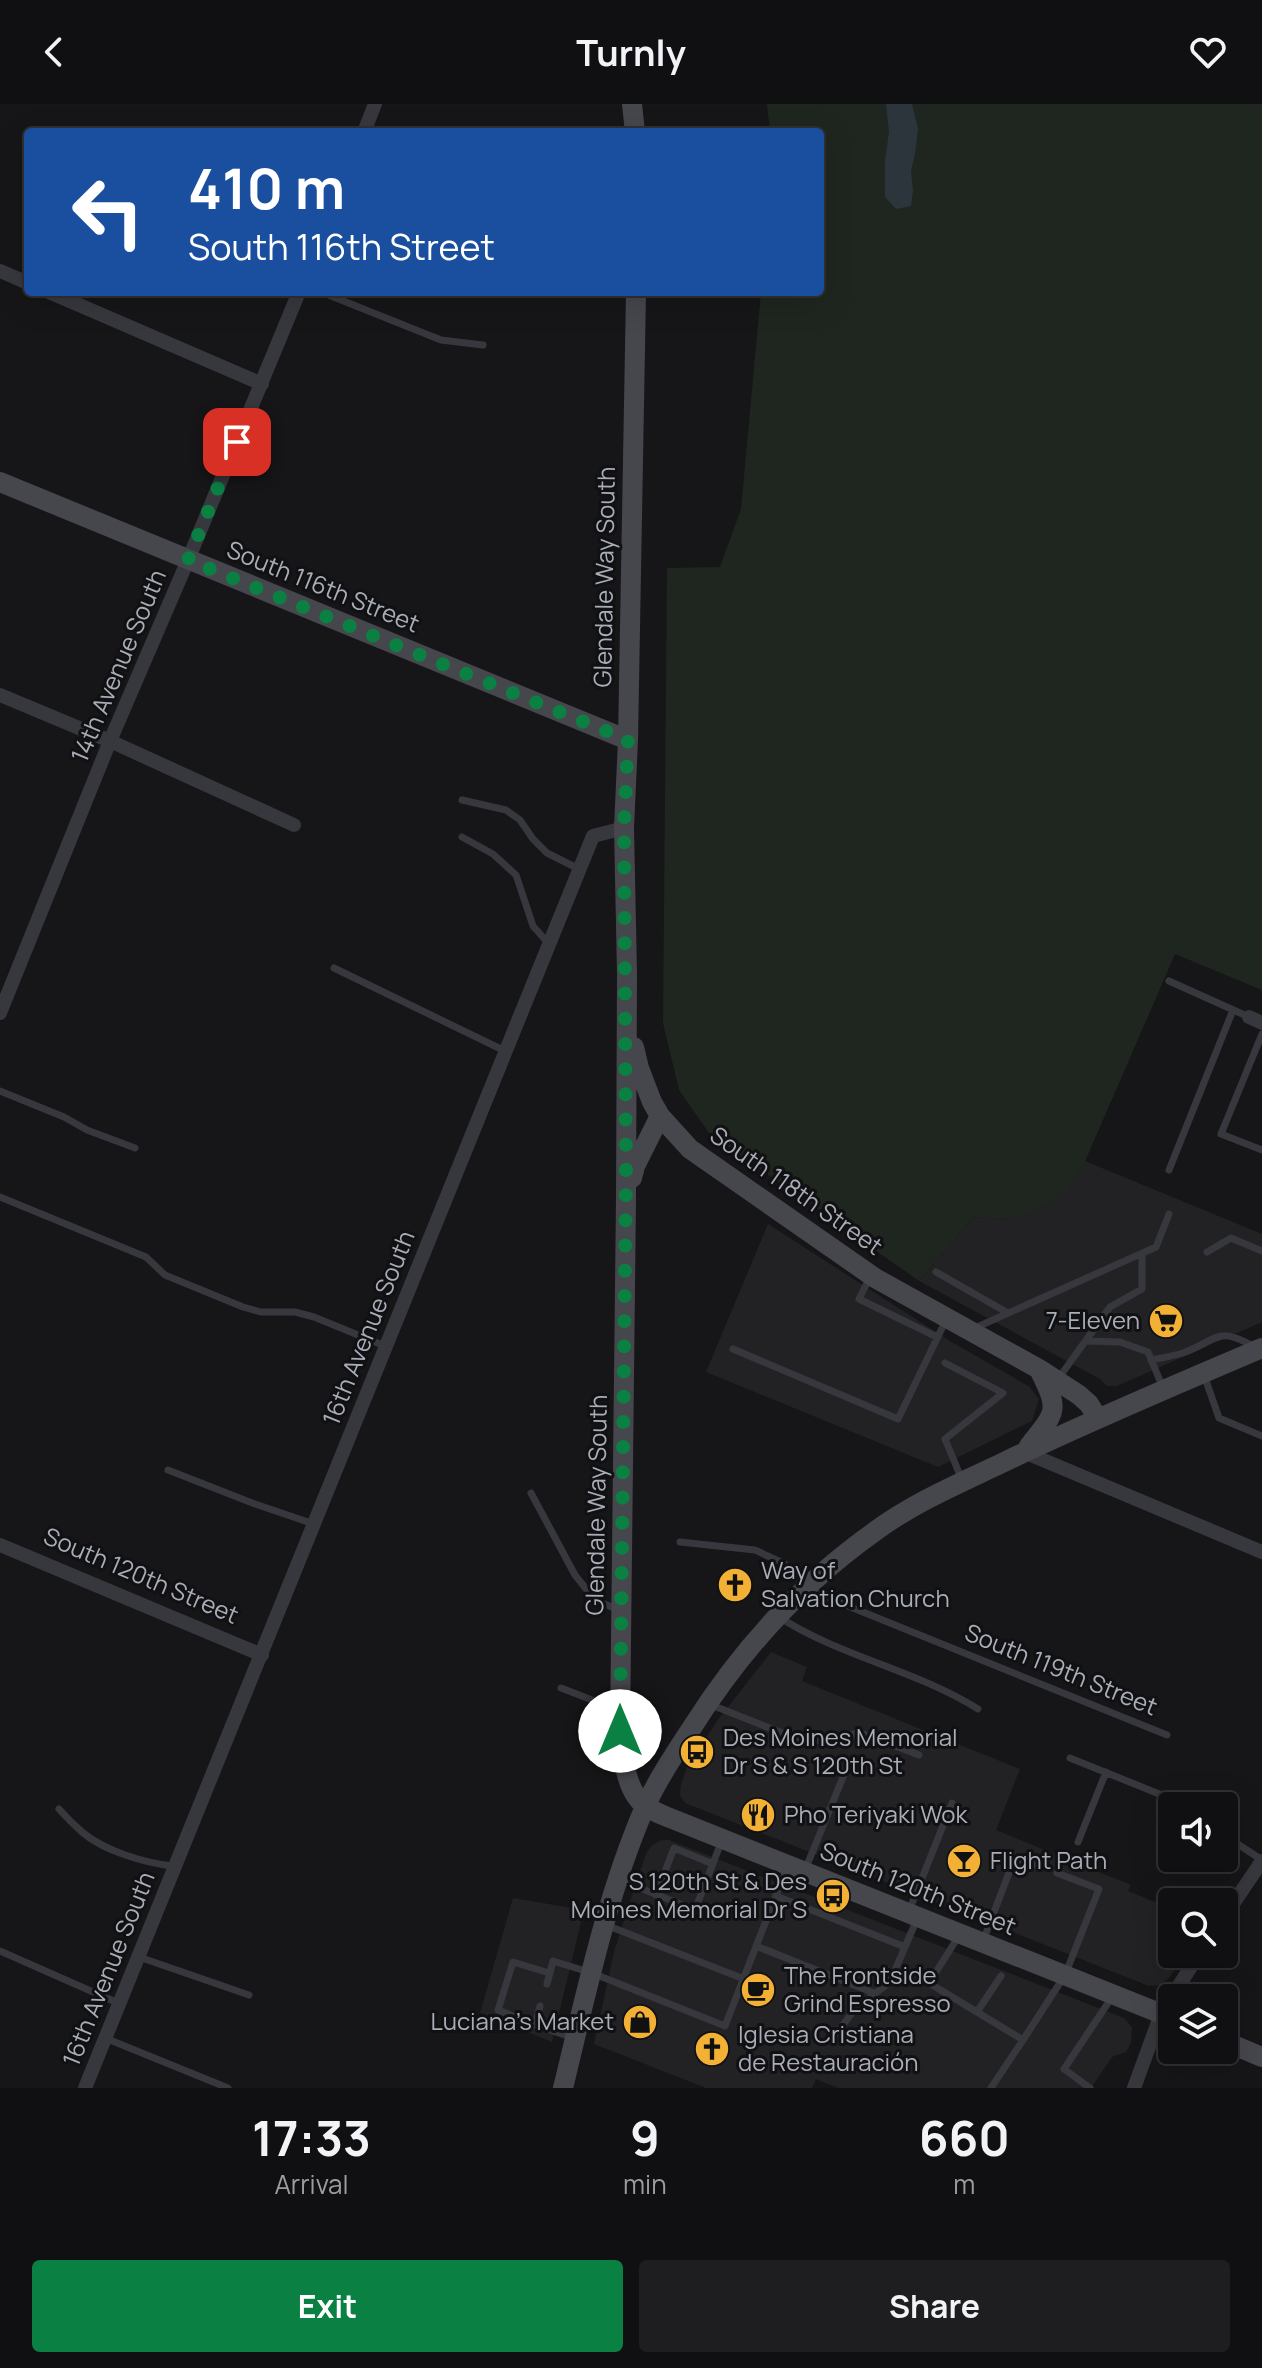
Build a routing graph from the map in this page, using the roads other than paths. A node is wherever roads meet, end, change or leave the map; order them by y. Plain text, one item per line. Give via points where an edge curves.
1 (375, 104) edge
2 (632, 104) edge
3 (366, 128) edge
4 (635, 128) edge
5 (0, 271) edge
6 (24, 281) edge
7 (58, 296) edge
8 (297, 296) edge
9 (331, 296) edge
10 (636, 296) edge
11 (483, 345) dead end
12 (262, 384) junction
13 (0, 482) edge
14 (188, 560) junction
15 (0, 695) edge
16 (628, 740) junction
17 (110, 741) junction
18 (462, 800) dead end
19 (294, 825) dead end
20 (624, 828) junction
21 (462, 837) dead end
22 (579, 869) junction
23 (549, 944) junction
24 (334, 968) dead end
25 (627, 974) junction
26 (1169, 981) dead end
27 (1233, 1010) junction
28 (0, 1013) edge
29 (1256, 1020) edge
30 (1262, 1034) edge
31 (505, 1051) junction
32 (0, 1091) edge
33 (660, 1116) junction
34 (135, 1148) dead end
35 (1262, 1150) edge
36 (1169, 1170) dead end
37 (0, 1197) edge
38 (626, 1198) junction
39 (1169, 1214) dead end
40 (1262, 1251) edge
41 (1207, 1252) dead end
42 (1142, 1254) junction
43 (936, 1272) dead end
44 (871, 1275) junction
45 (1008, 1313) junction
46 (947, 1318) junction
47 (969, 1330) junction
48 (937, 1337) junction
49 (1087, 1341) junction
50 (385, 1346) junction
51 (1260, 1348) edge
52 (733, 1349) dead end
53 (1151, 1360) junction
54 (945, 1363) dead end
55 (1039, 1369) junction
56 (1203, 1373) junction
57 (1057, 1381) junction
58 (1163, 1389) junction
59 (1097, 1417) junction
60 (1262, 1436) edge
61 (1024, 1452) junction
62 (168, 1470) dead end
63 (962, 1482) junction
64 (531, 1493) dead end
65 (314, 1524) junction
66 (680, 1542) dead end
67 (0, 1545) edge
68 (1262, 1552) edge
69 (806, 1589) junction
70 (621, 1611) junction
71 (777, 1616) junction
72 (262, 1655) junction
73 (561, 1688) dead end
74 (707, 1703) junction
75 (978, 1709) dead end
76 (620, 1711) junction
77 (1167, 1735) dead end
78 (919, 1755) dead end
79 (1070, 1758) dead end
80 (848, 1765) dead end
81 (1106, 1772) junction
82 (1158, 1793) edge
83 (952, 1803) dead end
84 (645, 1806) junction
85 (59, 1809) dead end
86 (722, 1839) junction
87 (1078, 1842) dead end
88 (1238, 1844) edge
89 (1262, 1860) edge
90 (713, 1864) junction
91 (173, 1866) junction
92 (1041, 1867) dead end
93 (796, 1868) junction
94 (1057, 1873) dead end
95 (618, 1879) junction
96 (656, 1895) junction
97 (776, 1896) junction
98 (1238, 1896) edge
99 (913, 1915) junction
100 (604, 1924) junction
101 (960, 1934) junction
102 (982, 1943) junction
103 (756, 1946) junction
104 (905, 1947) junction
105 (0, 1951) edge
106 (137, 1956) junction
107 (549, 1973) junction
108 (592, 1973) junction
109 (1065, 1975) junction
110 (1001, 1976) dead end
111 (744, 1979) junction
112 (547, 1984) dead end
113 (874, 1993) junction
114 (249, 1995) dead end
115 (1113, 1995) junction
116 (118, 2003) junction
117 (540, 2006) dead end
118 (977, 2012) junction
119 (1158, 2012) edge
120 (535, 2025) junction
121 (1158, 2036) edge
122 (105, 2038) junction
123 (575, 2038) junction
124 (833, 2038) dead end
125 (1023, 2040) junction
126 (1238, 2047) edge
127 (1262, 2057) edge
128 (85, 2088) edge
129 (228, 2088) edge
130 (563, 2088) edge
131 (991, 2088) edge
132 (1090, 2088) edge
133 (1134, 2088) edge

1 - 3 street
2 - 4 street
5 - 6 street
7 - 12 street
8 - 12 street, 14th Avenue South
9 - 11 lane via 441,340
10 - 16 street, Glendale Way South
12 - 14 street, 14th Avenue South
13 - 14 street, South 116th Street
14 - 16 street, South 116th Street
14 - 17 street, 14th Avenue South
15 - 17 street
16 - 20 street, Glendale Way South
17 - 19 street
17 - 28 street, 14th Avenue South
18 - 22 lane via 506,810 547,853
20 - 22 street, 16th Avenue South via 593,836
20 - 25 street, Glendale Way South
21 - 23 lane via 516,875 533,926
22 - 23 street, 16th Avenue South
23 - 31 street, 16th Avenue South
24 - 31 lane
25 - 33 street, South 118th Street via 631,1034
25 - 38 street, Glendale Way South
26 - 27 lane
27 - 29 lane
27 - 36 lane
30 - 35 lane via 1221,1134
31 - 50 street, 16th Avenue South
32 - 34 lane
33 - 38 street, Glendale Way South
33 - 44 street, South 118th Street via 690,1149
37 - 50 lane via 146,1257 165,1275 243,1307 305,1314
38 - 70 street, Glendale Way South
39 - 42 lane via 1156,1247
40 - 41 lane via 1231,1238
42 - 45 lane
42 - 49 lane via 1142,1289 1110,1307
43 - 45 lane
44 - 46 street, South 118th Street
44 - 48 lane via 859,1299
45 - 47 lane
46 - 47 street, South 118th Street
46 - 48 lane
47 - 55 street, South 118th Street
48 - 52 lane via 898,1419
49 - 53 lane via 1120,1342 1148,1352
49 - 57 lane
50 - 65 street, 16th Avenue South
51 - 53 lane via 1234,1335
51 - 56 street
53 - 58 lane
54 - 63 lane via 1003,1393 945,1439
55 - 57 street, South 118th Street
55 - 61 street via 1054,1412
56 - 58 street
56 - 60 lane via 1219,1418
57 - 59 street, South 118th Street via 1079,1395
58 - 59 street
59 - 61 street
61 - 63 street
61 - 68 street
62 - 65 lane
63 - 69 street via 876,1530
64 - 70 lane via 575,1575 595,1600
65 - 72 street, 16th Avenue South
66 - 69 lane via 755,1550 785,1564
67 - 72 street, South 120th Street
69 - 71 street
69 - 77 lane, South 119th Street
70 - 76 street, Glendale Way South
71 - 74 street
71 - 75 lane via 804,1633 953,1693
72 - 91 street, 16th Avenue South
73 - 76 lane
74 - 78 lane via 800,1740 838,1741 858,1732
74 - 84 street
76 - 84 street, Glendale Way South via 624,1757 634,1793
79 - 81 lane
80 - 93 lane
81 - 82 lane
81 - 87 lane
83 - 99 lane
84 - 86 street, South 120th Street
84 - 95 street
85 - 91 lane, 16th Avenue South via 101,1843 150,1863
86 - 90 lane
86 - 93 street, South 120th Street
88 - 89 lane
89 - 98 street
90 - 96 lane via 695,1910
90 - 96 lane via 674,1848
91 - 106 street, 16th Avenue South
92 - 102 lane via 1015,1857
93 - 97 lane
93 - 99 street, South 120th Street
94 - 109 lane via 1099,1889
95 - 96 lane
95 - 100 street
97 - 103 lane
97 - 104 lane
99 - 101 street, South 120th Street
99 - 104 lane
100 - 108 street
100 - 111 lane
101 - 102 street, South 120th Street
101 - 118 lane via 929,1983
102 - 109 street, South 120th Street
103 - 111 lane
103 - 113 lane
104 - 113 lane via 890,1982
105 - 116 lane
106 - 114 lane
106 - 116 street, 16th Avenue South
107 - 108 lane via 553,1961
107 - 112 lane
107 - 120 lane via 513,1962 498,2010
108 - 111 lane via 725,2026
108 - 123 street
109 - 115 street, South 120th Street
109 - 125 lane
110 - 118 lane
113 - 124 lane
115 - 119 street, South 120th Street
115 - 132 lane via 1064,2069
116 - 122 street, 16th Avenue South
117 - 120 lane
118 - 125 lane
120 - 123 lane
121 - 133 street
122 - 128 street, 16th Avenue South
122 - 129 lane
123 - 130 street
125 - 131 lane
126 - 127 street

